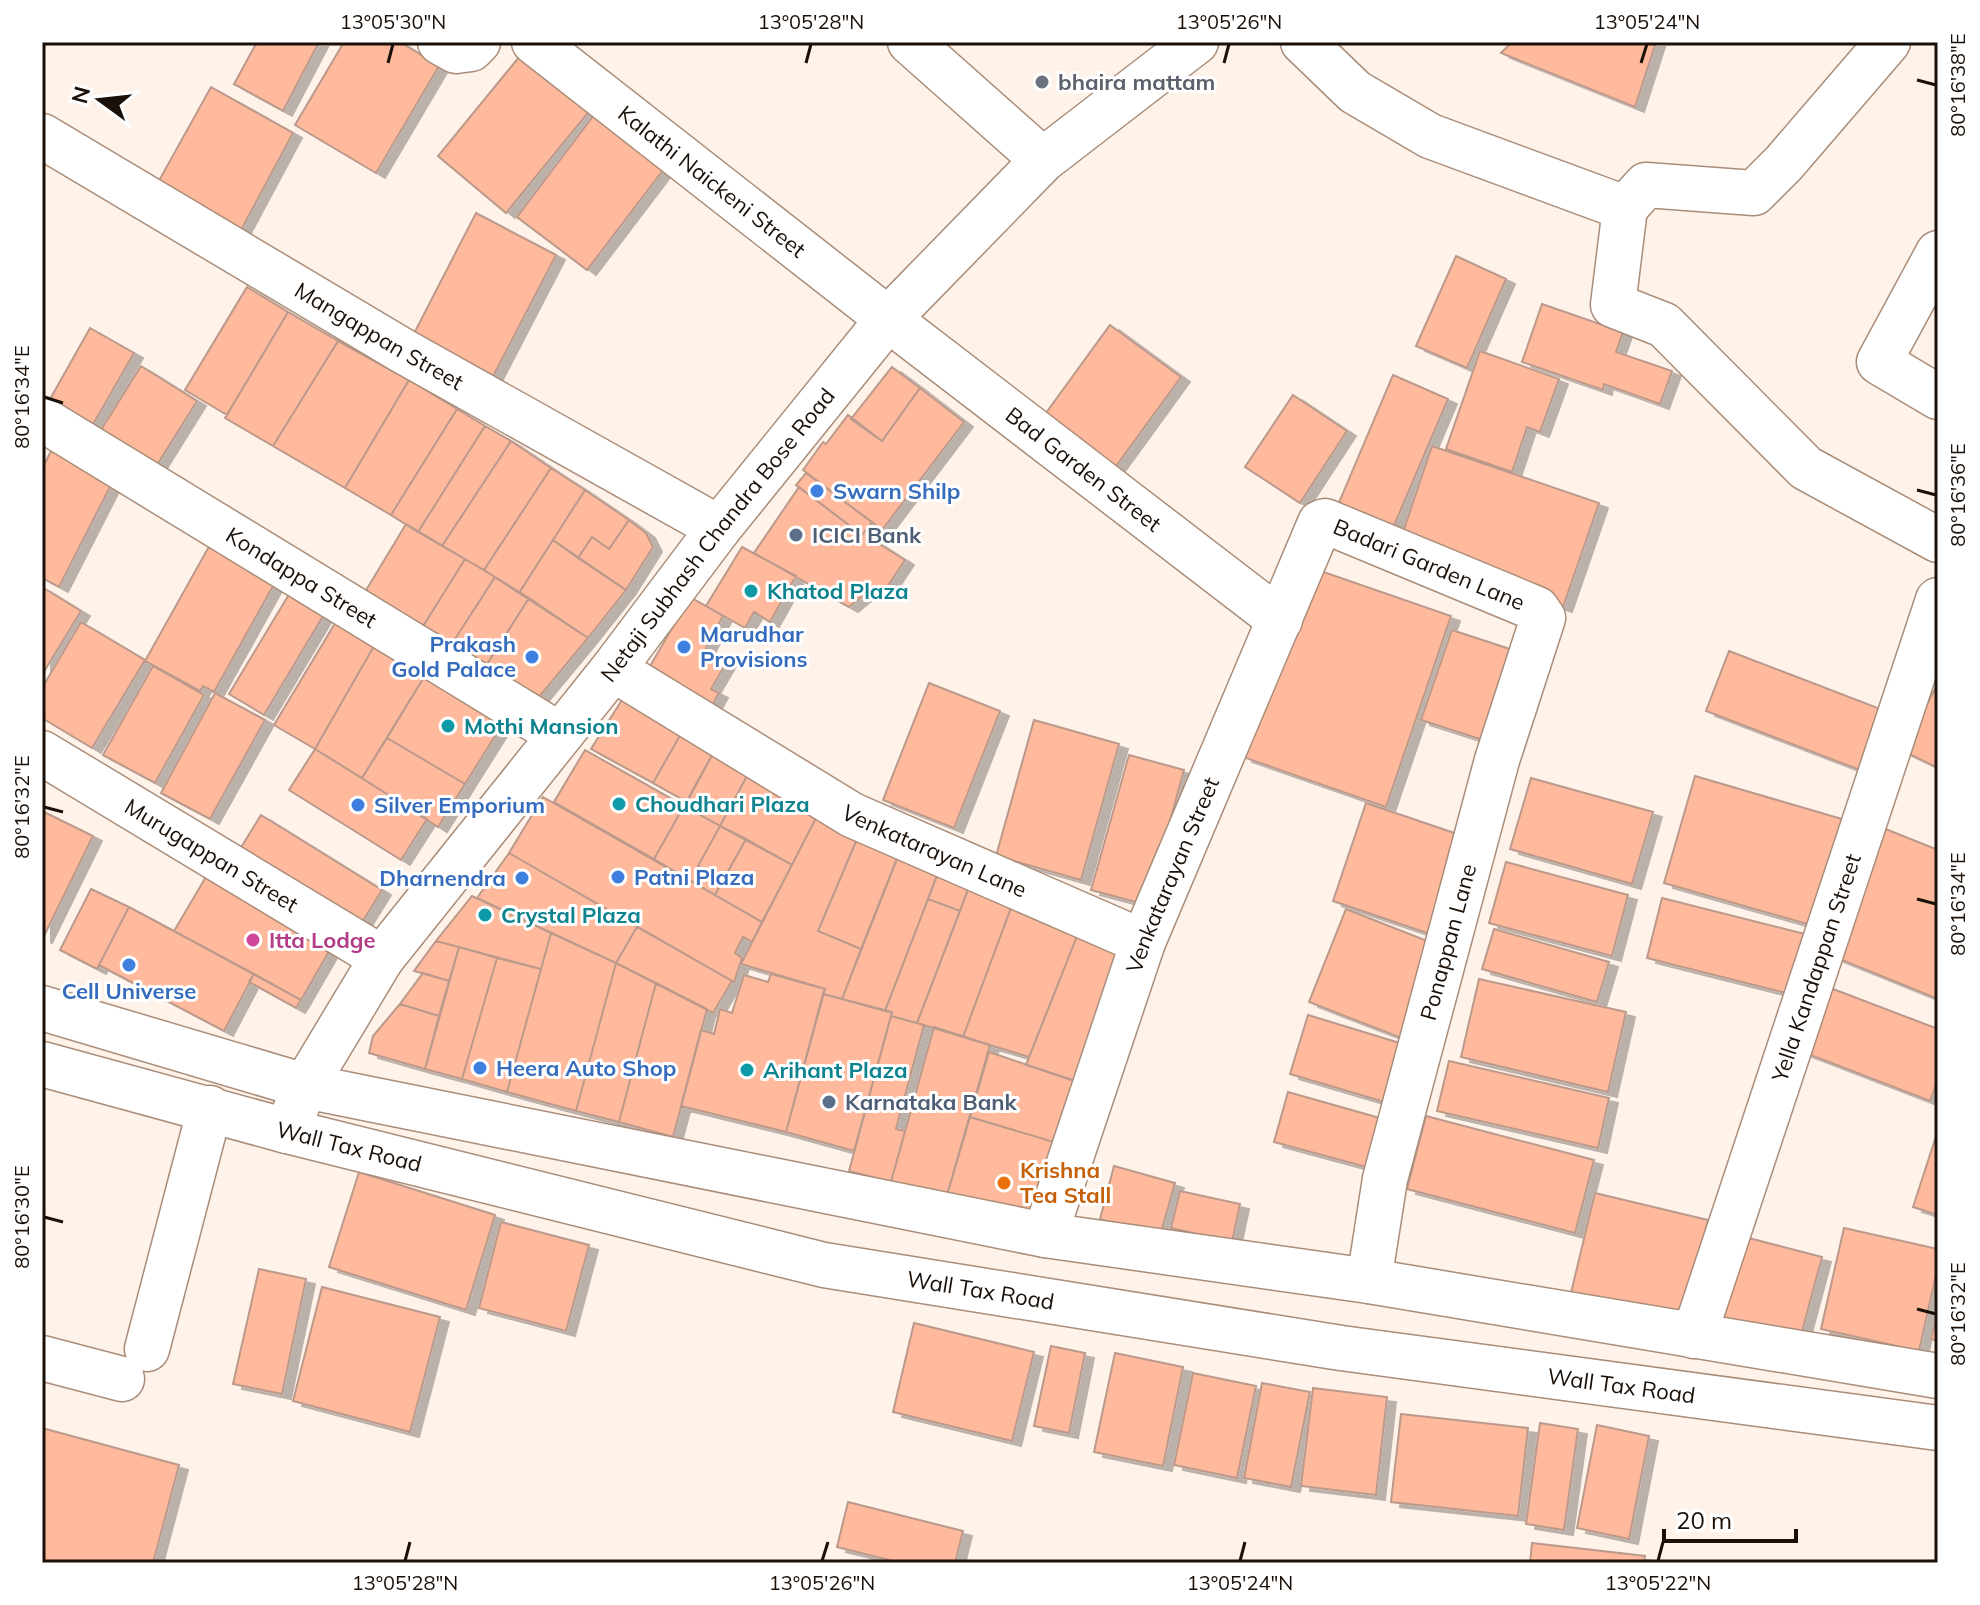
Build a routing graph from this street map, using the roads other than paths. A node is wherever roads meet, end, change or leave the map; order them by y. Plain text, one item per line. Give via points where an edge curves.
1 (440, 42) edge
2 (478, 42) edge
3 (534, 42) edge
4 (910, 42) edge
5 (1196, 42) edge
6 (1303, 42) edge
7 (1888, 42) edge
8 (42, 136) edge
9 (1043, 160) junction
10 (1625, 208) junction
11 (1938, 253) edge
12 (888, 319) junction
13 (1938, 397) edge
14 (42, 419) edge
15 (1320, 523) joint
16 (719, 528) junction
17 (1938, 540) edge
18 (1938, 600) edge
19 (1537, 609) joint
20 (1280, 620) junction
21 (613, 669) junction
22 (560, 735) junction
23 (42, 753) edge
24 (1143, 942) junction
25 (382, 958) junction
26 (42, 1008) edge
27 (42, 1064) edge
28 (305, 1086) junction
29 (210, 1108) junction
30 (287, 1131) junction
31 (1045, 1235) junction
32 (1369, 1281) junction
33 (1694, 1336) junction
34 (42, 1358) edge
35 (1938, 1376) edge
36 (1938, 1428) edge

1 - 2 street via 456,51
3 - 12 street, Kalathi Naickeni Street
4 - 9 street
5 - 9 street, Netaji Subhash Chandra Bose Road
6 - 10 street via 1355,92 1430,136
7 - 10 street via 1754,193 1646,185
8 - 16 street, Mangappan Street via 403,351
9 - 12 street, Netaji Subhash Chandra Bose Road
10 - 17 street via 1613,305 1664,325 1806,468
11 - 13 street via 1879,362
12 - 16 street, Netaji Subhash Chandra Bose Road
12 - 20 street, Bad Garden Street
14 - 22 street, Kondappa Street
15 - 19 street, Badari Garden Lane
15 - 20 street, Venkatarayan Street
16 - 21 street, Netaji Subhash Chandra Bose Road
18 - 33 street, Yella Kandappan Street
19 - 32 street, Ponappan Lane via 1543,618 1497,760 1385,1179
20 - 24 street, Venkatarayan Street
21 - 22 street, Netaji Subhash Chandra Bose Road
21 - 24 street, Venkatarayan Lane via 852,815
22 - 25 street, Netaji Subhash Chandra Bose Road
23 - 25 street, Murugappan Street
24 - 31 street, Venkatarayan Street
25 - 28 street, Netaji Subhash Chandra Bose Road
26 - 28 street
27 - 29 street, Wall Tax Road
28 - 30 street, Netaji Subhash Chandra Bose Road
28 - 31 street
29 - 30 street, Wall Tax Road
29 - 34 street via 134,1364
30 - 36 street, Wall Tax Road via 824,1265 1341,1348
31 - 32 street
32 - 33 street
33 - 35 street

